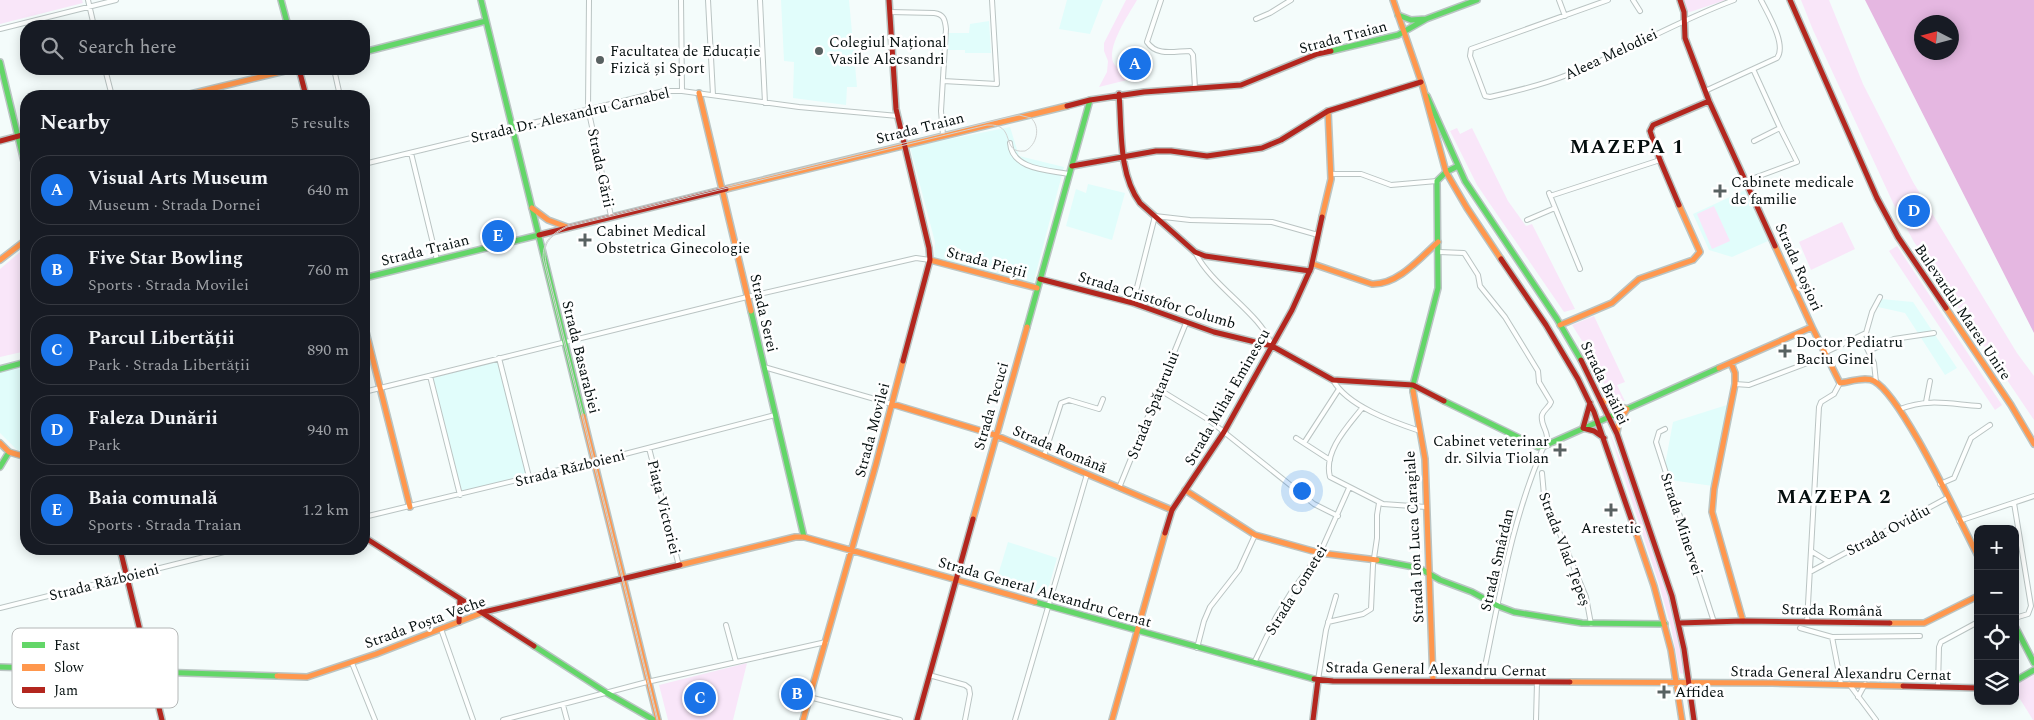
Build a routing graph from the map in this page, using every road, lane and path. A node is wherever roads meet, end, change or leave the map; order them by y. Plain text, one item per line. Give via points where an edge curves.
1 (88, 0) edge
2 (116, 0) edge
3 (281, 0) edge
4 (481, 0) edge
5 (589, 0) edge
6 (681, 0) edge
7 (708, 0) edge
8 (760, 0) edge
9 (889, 0) edge
10 (992, 0) edge
11 (1161, 0) edge
12 (1291, 0) edge
13 (1393, 0) edge
14 (1477, 0) edge
15 (1559, 0) edge
16 (1608, 0) edge
17 (1632, 0) edge
18 (1680, 0) edge
19 (1734, 0) edge
20 (1761, 0) edge
21 (1790, 0) edge
22 (89, 7) junction
23 (1640, 11) dead end
24 (890, 12) junction
25 (1398, 15) junction
26 (1565, 16) junction
27 (1256, 19) dead end
28 (1426, 19) junction
29 (34, 20) edge
30 (92, 20) edge
31 (286, 20) edge
32 (1684, 20) junction
33 (486, 21) junction
34 (20, 23) edge
35 (0, 28) edge
36 (1404, 32) junction
37 (370, 50) edge
38 (0, 62) edge
39 (1753, 69) junction
40 (107, 75) edge
41 (269, 75) edge
42 (301, 75) edge
43 (335, 75) edge
44 (943, 81) junction
45 (1422, 84) junction
46 (1194, 88) junction
47 (111, 90) edge
48 (207, 90) edge
49 (304, 90) edge
50 (339, 90) edge
51 (1705, 90) junction
52 (682, 91) junction
53 (699, 94) junction
54 (1119, 94) junction
55 (713, 96) junction
56 (1090, 100) junction
57 (1709, 101) junction
58 (765, 103) junction
59 (588, 108) junction
60 (1328, 111) junction
61 (898, 116) junction
62 (513, 128) junction
63 (1780, 128) junction
64 (943, 135) junction
65 (18, 136) junction
66 (0, 141) edge
67 (1754, 141) dead end
68 (20, 144) edge
69 (905, 144) junction
70 (1010, 144) dead end
71 (410, 153) junction
72 (1125, 156) junction
73 (1660, 160) junction
74 (370, 163) edge
75 (1072, 166) junction
76 (1458, 166) junction
77 (1446, 172) junction
78 (1069, 174) junction
79 (1331, 174) junction
80 (1746, 181) junction
81 (1437, 182) junction
82 (722, 190) junction
83 (532, 208) junction
84 (1555, 208) junction
85 (612, 216) junction
86 (1155, 216) junction
87 (1527, 220) dead end
88 (567, 228) junction
89 (539, 235) junction
90 (1318, 235) junction
91 (1438, 242) junction
92 (20, 245) edge
93 (1195, 252) junction
94 (1439, 252) junction
95 (0, 260) edge
96 (437, 260) junction
97 (930, 260) junction
98 (1313, 264) junction
99 (1580, 269) dead end
100 (1310, 271) junction
101 (370, 277) edge
102 (1040, 279) junction
103 (1037, 288) junction
104 (747, 297) junction
105 (1880, 298) dead end
106 (1134, 303) junction
107 (1186, 322) junction
108 (1560, 325) junction
109 (1812, 327) junction
110 (1934, 333) dead end
111 (1861, 336) junction
112 (564, 343) junction
113 (1272, 346) junction
114 (370, 348) edge
115 (1869, 351) junction
116 (1825, 354) junction
117 (499, 358) junction
118 (20, 364) edge
119 (1731, 364) junction
120 (764, 367) junction
121 (0, 369) edge
122 (430, 376) junction
123 (1333, 380) junction
124 (1930, 381) dead end
125 (1876, 382) junction
126 (1840, 383) junction
127 (1735, 384) junction
128 (1413, 385) junction
129 (380, 388) junction
130 (1339, 389) junction
131 (370, 390) edge
132 (1160, 390) junction
133 (1103, 399) dead end
134 (1602, 400) junction
135 (1926, 402) junction
136 (1590, 403) junction
137 (892, 404) junction
138 (1979, 406) dead end
139 (1363, 407) junction
140 (1627, 409) junction
141 (1900, 409) junction
142 (775, 415) junction
143 (1609, 416) junction
144 (1598, 422) junction
145 (1990, 425) dead end
146 (1583, 428) junction
147 (1665, 429) dead end
148 (1420, 431) junction
149 (1224, 432) junction
150 (1617, 434) junction
151 (995, 435) junction
152 (1296, 438) dead end
153 (1604, 438) junction
154 (0, 443) edge
155 (1304, 443) junction
156 (2034, 444) edge
157 (1544, 446) junction
158 (649, 448) junction
159 (9, 452) junction
160 (20, 455) edge
161 (1044, 456) junction
162 (1330, 460) junction
163 (594, 462) junction
164 (0, 467) edge
165 (1542, 473) dead end
166 (1087, 474) junction
167 (529, 477) junction
168 (1940, 484) junction
169 (1120, 488) junction
170 (1349, 488) junction
171 (1185, 490) junction
172 (460, 494) junction
173 (2034, 496) edge
174 (1947, 498) junction
175 (1379, 503) junction
176 (2014, 503) junction
177 (410, 507) junction
178 (1426, 507) junction
179 (1172, 510) junction
180 (370, 516) edge
181 (1338, 516) junction
182 (1959, 522) junction
183 (1255, 535) junction
184 (804, 538) junction
185 (370, 542) edge
186 (1974, 549) edge
187 (852, 550) junction
188 (1811, 551) junction
189 (1320, 554) junction
190 (122, 555) edge
191 (213, 555) edge
192 (1373, 559) junction
193 (1829, 562) junction
194 (679, 566) junction
195 (1810, 572) junction
196 (1429, 574) junction
197 (127, 577) junction
198 (956, 579) junction
199 (623, 580) junction
200 (1336, 596) dead end
201 (1974, 598) edge
202 (460, 599) junction
203 (1048, 605) junction
204 (1498, 606) junction
205 (0, 608) edge
206 (482, 612) junction
207 (2019, 617) edge
208 (1743, 621) junction
209 (459, 622) junction
210 (1328, 622) junction
211 (1714, 622) junction
212 (1807, 622) junction
213 (1679, 623) junction
214 (1591, 624) junction
215 (1665, 624) junction
216 (1974, 624) edge
217 (726, 625) dead end
218 (139, 628) edge
219 (1800, 628) dead end
220 (441, 629) junction
221 (1137, 631) junction
222 (2019, 634) edge
223 (1832, 636) junction
224 (1920, 636) dead end
225 (826, 642) junction
226 (1196, 648) junction
227 (736, 662) junction
228 (352, 663) junction
229 (1254, 663) junction
230 (2034, 663) edge
231 (2034, 670) edge
232 (178, 672) edge
233 (929, 675) junction
234 (2019, 678) edge
235 (1318, 680) junction
236 (1433, 681) junction
237 (1482, 681) junction
238 (648, 682) junction
239 (1537, 682) junction
240 (1677, 683) junction
241 (1689, 683) junction
242 (1841, 684) junction
243 (1849, 684) junction
244 (1866, 684) junction
245 (1938, 686) junction
246 (1974, 688) edge
247 (607, 693) junction
248 (810, 697) junction
249 (1858, 697) junction
250 (563, 705) junction
251 (375, 720) edge
252 (473, 720) edge
253 (503, 720) edge
254 (567, 720) edge
255 (656, 720) edge
256 (803, 720) edge
257 (900, 720) edge
258 (917, 720) edge
259 (965, 720) edge
260 (1015, 720) edge
261 (1112, 720) edge
262 (1313, 720) edge
263 (1536, 720) edge
264 (1682, 720) edge
265 (1694, 720) edge
266 (1876, 720) edge

1 - 22 street
2 - 22 street
3 - 31 street
4 - 33 street, Strada Basarabiei
5 - 59 street, Strada Gării
6 - 52 street
7 - 55 street
8 - 58 street
9 - 24 street, Strada Movilei
10 - 44 street via 997,84
11 - 46 street via 1146,42 1161,51 1190,51 1193,55
12 - 27 street
13 - 25 street, Strada Brăilei
14 - 28 street, Strada Traian
15 - 26 street
16 - 26 street
17 - 23 street
18 - 32 street, Strada Roșiori
19 - 32 street, Aleea Melodiei
20 - 39 street via 1782,49 1778,58
21 - 156 street, Bulevardul Marea Unire via 1877,198 1898,236
22 - 29 street
22 - 30 street
24 - 44 street via 942,15 946,25
24 - 61 street, Strada Movilei
25 - 28 street via 1411,20
25 - 36 street, Strada Brăilei
26 - 32 street, Aleea Melodiei via 1471,49 1470,56 1485,96 1514,92 1569,74
28 - 36 street, Strada Traian
32 - 51 street, Strada Roșiori via 1688,49
33 - 37 street
33 - 62 street, Strada Basarabiei
34 - 35 street
36 - 45 street, Strada Brăilei
36 - 46 street, Strada Traian via 1317,54 1241,85
38 - 65 street
39 - 51 street
39 - 63 street
40 - 47 street
41 - 48 street
42 - 49 street
43 - 50 street
44 - 64 street
45 - 60 street
45 - 76 street, Strada Brăilei
45 - 77 street, Strada Brăilei
46 - 54 street, Strada Traian
51 - 57 street, Strada Roșiori
52 - 53 street, Strada Dr. Alexandru Carnabel
52 - 59 street, Strada Dr. Alexandru Carnabel via 664,90
53 - 55 street, Strada Dr. Alexandru Carnabel
53 - 82 street, Strada Serei
54 - 56 street, Strada Traian
54 - 72 street
55 - 58 street, Strada Dr. Alexandru Carnabel
56 - 64 street, Strada Traian
56 - 75 street, Strada Tecuci
57 - 73 street via 1653,125 1650,131
57 - 80 street, Strada Roșiori
58 - 61 street, Strada Dr. Alexandru Carnabel
59 - 62 street, Strada Dr. Alexandru Carnabel
59 - 85 street, Strada Gării
60 - 72 street via 1262,148 1207,156 1164,150
60 - 79 street, Strada Mihai Eminescu
61 - 69 street, Strada Movilei
62 - 71 street, Strada Dr. Alexandru Carnabel
62 - 83 street, Strada Basarabiei
63 - 67 street
63 - 80 street via 1796,162
64 - 69 street, Strada Traian
65 - 66 street
65 - 68 street
69 - 82 street, Strada Traian
69 - 97 street, Strada Movilei
70 - 78 street via 1018,161
71 - 74 street, Strada Dr. Alexandru Carnabel
71 - 96 street
72 - 75 street
72 - 86 street via 1134,197
73 - 84 street via 1549,194
73 - 108 street via 1700,252 1698,256 1639,279 1612,303
75 - 78 street, Strada Tecuci
76 - 77 street
76 - 108 street, Strada Brăilei via 1478,202
77 - 81 street
77 - 136 street, Strada Brăilei via 1546,325
78 - 102 street, Strada Tecuci
79 - 81 street via 1361,174 1391,185
79 - 90 street, Strada Mihai Eminescu
80 - 109 street, Strada Roșiori
81 - 91 street, Strada Ion Luca Caragiale
82 - 85 street, Strada Traian
82 - 104 street, Strada Serei
83 - 88 street
83 - 89 street, Strada Basarabiei
84 - 87 street
84 - 99 street
85 - 88 street, Strada Traian
86 - 90 street via 1272,222
86 - 93 street
86 - 106 street
88 - 89 street, Strada Traian
89 - 96 street, Strada Traian
89 - 112 street, Strada Basarabiei
90 - 98 street, Strada Mihai Eminescu
91 - 94 street, Strada Ion Luca Caragiale
91 - 98 street via 1382,286
92 - 95 street
93 - 100 street
93 - 113 street via 1216,281 1265,331
94 - 128 street, Strada Ion Luca Caragiale via 1436,298
94 - 157 street, Strada Smârdan via 1466,255 1478,275 1480,286 1505,317 1538,372 1539,382 1551,402 1542,414 1547,435
96 - 101 street, Strada Traian
97 - 103 street, Strada Pieții
97 - 104 street via 916,258
97 - 137 street, Strada Movilei
98 - 100 street, Strada Mihai Eminescu
100 - 113 street, Strada Mihai Eminescu
102 - 103 street, Strada Tecuci
102 - 106 street, Strada Cristofor Columb
103 - 151 street, Strada Tecuci
104 - 112 street
104 - 120 street, Strada Serei
105 - 111 street via 1867,330
106 - 107 street, Strada Cristofor Columb
107 - 113 street, Strada Cristofor Columb
107 - 132 street, Strada Spătarului
108 - 134 street, Strada Brăilei
109 - 116 street
109 - 119 street, Strada Roșiori
110 - 115 street via 1894,339
111 - 115 street
111 - 116 street
112 - 117 street
112 - 163 street, Strada Basarabiei
113 - 123 street, Strada Cristofor Columb
113 - 149 street, Strada Mihai Eminescu
114 - 129 street
115 - 125 street via 1876,369
116 - 126 street
116 - 127 street via 1749,385
117 - 122 street
117 - 167 street
118 - 121 street
119 - 127 street
119 - 140 street, Strada Roșiori
120 - 137 street, Strada Română
120 - 142 street, Strada Serei
122 - 129 street
122 - 172 street
123 - 128 street, Strada Cristofor Columb
123 - 130 street
124 - 135 street
125 - 126 street
125 - 141 street
126 - 188 street via 1834,394 1819,407
127 - 208 street via 1712,512
128 - 148 street, Strada Ion Luca Caragiale
128 - 157 street, Strada Cristofor Columb via 1524,441
129 - 131 street
129 - 177 street
130 - 139 street
130 - 155 street
132 - 149 street
132 - 169 street, Strada Spătarului
133 - 161 street via 1098,409 1069,400 1061,403
134 - 140 street
134 - 143 street, Strada Brăilei
135 - 138 street
135 - 141 street
136 - 144 street, Strada Brăilei
136 - 146 street
137 - 151 street, Strada Română
137 - 187 street, Strada Movilei
139 - 148 street
139 - 162 street via 1336,445
140 - 143 street, Strada Roșiori
140 - 150 street
141 - 168 street
142 - 158 street, Strada Războieni
142 - 184 street, Strada Serei
143 - 144 street, Strada Roșiori
143 - 150 street, Strada Brăilei
144 - 146 street
144 - 153 street, Strada Brăilei
145 - 168 street via 1971,438 1954,478
146 - 153 street
146 - 157 street
147 - 211 street, Strada Minervei via 1659,432 1656,442
148 - 178 street, Strada Ion Luca Caragiale
149 - 171 street, Strada Mihai Eminescu
149 - 181 street via 1310,501
150 - 213 street, Strada Brăilei
151 - 161 street, Strada Română
151 - 198 street, Strada Tecuci
152 - 155 street
153 - 215 street, Strada Brăilei
154 - 159 street
155 - 162 street
157 - 204 street, Strada Smârdan via 1519,514
158 - 163 street, Strada Războieni
158 - 194 street, Piața Victoriei
159 - 160 street
159 - 164 street
161 - 166 street, Strada Română
162 - 170 street via 1330,477
163 - 167 street, Strada Războieni
163 - 199 street, Strada Basarabiei
165 - 214 street, Strada Vlad Țepeș via 1544,495 1586,597
166 - 169 street, Strada Română
166 - 203 street
167 - 172 street, Strada Războieni
168 - 174 street
169 - 179 street, Strada Română
170 - 175 street
170 - 181 street, Strada Cometei
171 - 179 street, Strada Mihai Eminescu
171 - 183 street
172 - 177 street, Strada Războieni
173 - 176 street
174 - 182 street
174 - 193 street, Strada Ovidiu
175 - 178 street
175 - 192 street
176 - 182 street
176 - 207 street via 2031,606 2028,614
177 - 180 street, Strada Războieni
178 - 196 street, Strada Ion Luca Caragiale
179 - 221 street, Strada Mihai Eminescu
181 - 189 street, Strada Cometei
182 - 186 street
183 - 189 street
183 - 226 street via 1240,570 1210,607
184 - 187 street, Strada Poșta Veche
184 - 194 street, Strada Poșta Veche via 787,538
185 - 202 street
187 - 198 street, Strada General Alexandru Cernat
187 - 225 street, Strada Movilei
188 - 193 street, Strada Ovidiu
188 - 195 street
189 - 192 street
189 - 229 street, Strada Cometei via 1276,617
190 - 197 street
191 - 197 street, Strada Războieni
192 - 196 street via 1419,568
192 - 210 street via 1371,609 1364,614
193 - 195 street, Strada Ovidiu
194 - 199 street, Strada Poșta Veche
195 - 212 street
196 - 204 street
196 - 236 street, Strada Ion Luca Caragiale
197 - 205 street, Strada Războieni
197 - 218 street
198 - 203 street, Strada General Alexandru Cernat
198 - 233 street, Strada Tecuci
199 - 206 street, Strada Poșta Veche
199 - 238 street, Strada Basarabiei
200 - 210 street
201 - 212 street, Strada Română via 1924,623
202 - 206 street
202 - 209 street
203 - 221 street, Strada General Alexandru Cernat
203 - 260 street
204 - 214 street via 1530,615
204 - 237 street, Strada Smârdan
206 - 209 street, Strada Poșta Veche
206 - 247 street
208 - 211 street, Strada Română
208 - 212 street, Strada Română
209 - 220 street, Strada Poșta Veche
210 - 235 street
211 - 213 street, Strada Română
213 - 241 street, Strada Brăilei
214 - 215 street
215 - 240 street, Strada Brăilei
216 - 245 street via 1941,642
217 - 227 street
219 - 223 street, Strada Română
220 - 228 street, Strada Poșta Veche
220 - 252 street
221 - 226 street, Strada General Alexandru Cernat
221 - 261 street, Strada Mihai Eminescu
222 - 230 street
223 - 224 street, Strada Română
223 - 242 street
225 - 227 street
225 - 248 street, Strada Movilei
226 - 229 street, Strada General Alexandru Cernat
227 - 238 street
228 - 232 street, Strada Poșta Veche via 307,677
228 - 251 street
229 - 235 street, Strada General Alexandru Cernat
231 - 234 street
233 - 258 street, Strada Tecuci
233 - 259 street via 969,688
235 - 236 street, Strada General Alexandru Cernat
235 - 262 street
236 - 237 street, Strada General Alexandru Cernat
237 - 239 street, Strada General Alexandru Cernat
238 - 247 street
238 - 255 street, Strada Basarabiei
239 - 240 street, Strada General Alexandru Cernat
239 - 263 street
240 - 241 street, Strada General Alexandru Cernat
240 - 264 street, Strada Brăilei
241 - 242 street, Strada General Alexandru Cernat
241 - 265 street, Strada Brăilei
242 - 243 street, Strada General Alexandru Cernat
243 - 244 street, Strada General Alexandru Cernat
243 - 249 street
244 - 245 street, Strada General Alexandru Cernat
244 - 249 street
245 - 246 street, Strada General Alexandru Cernat
247 - 250 street
247 - 255 street
248 - 256 street, Strada Movilei
248 - 257 street
249 - 266 street
250 - 253 street
250 - 254 street

